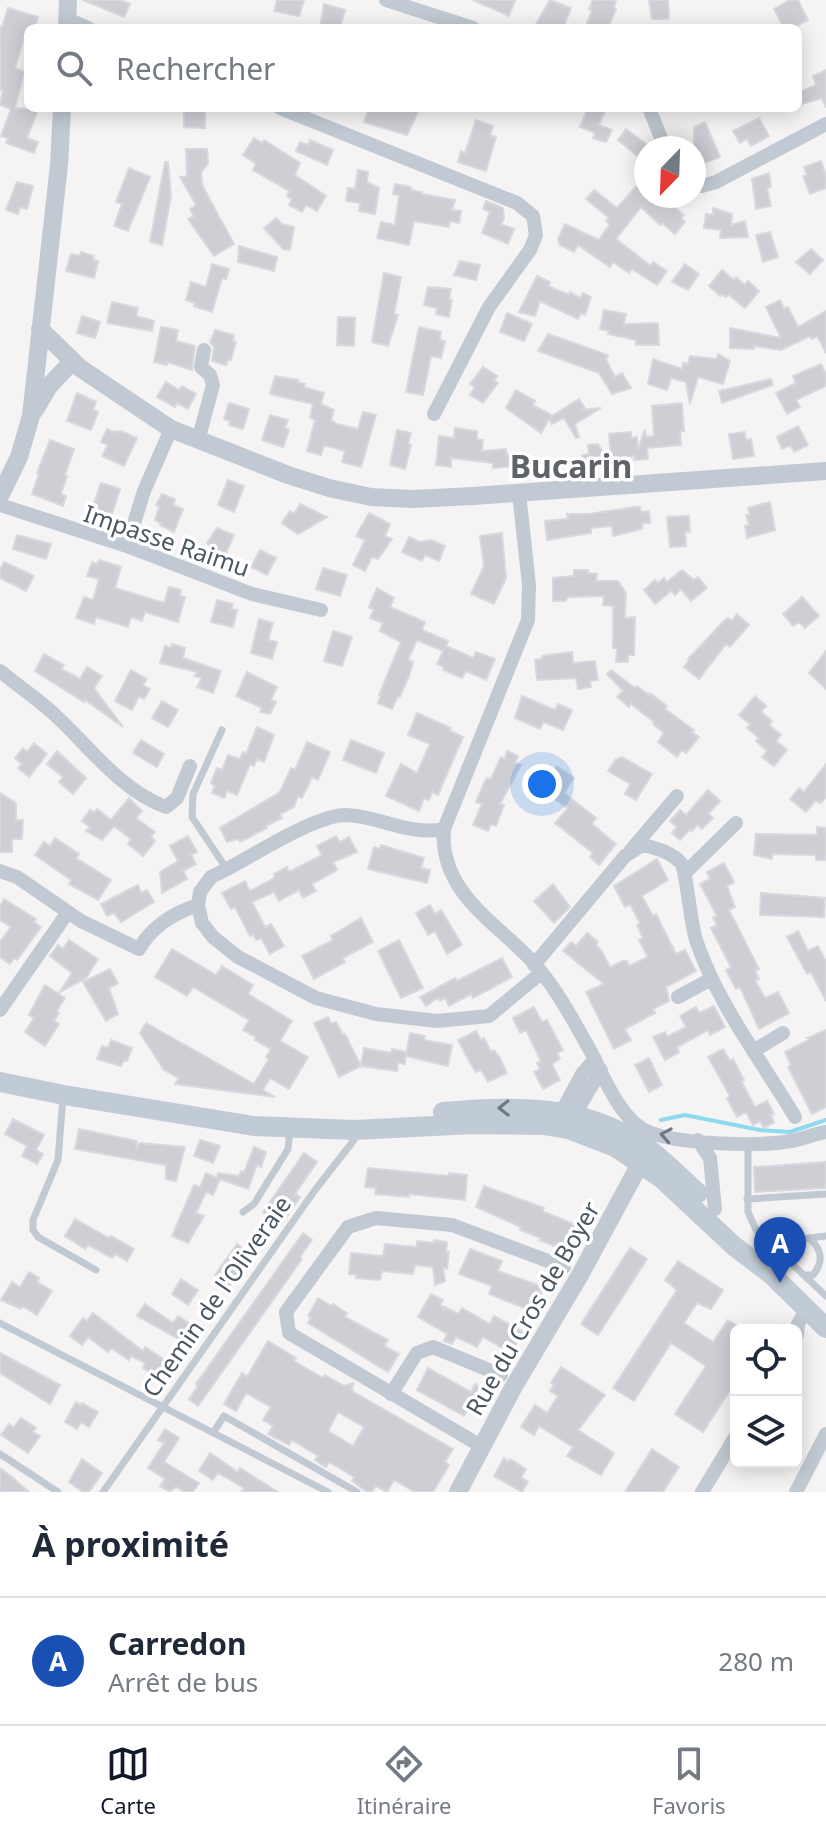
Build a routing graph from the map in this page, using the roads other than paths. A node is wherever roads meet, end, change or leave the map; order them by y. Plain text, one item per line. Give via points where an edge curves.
1 (68, 0) edge
2 (386, 0) edge
3 (67, 24) edge
4 (461, 24) edge
5 (62, 112) edge
6 (290, 112) edge
7 (651, 112) edge
8 (826, 124) edge
9 (660, 136) edge
10 (706, 185) edge
11 (39, 347) junction
12 (204, 350) dead end
13 (71, 364) junction
14 (434, 414) dead end
15 (31, 416) junction
16 (171, 429) junction
17 (198, 441) junction
18 (826, 471) edge
19 (3, 484) edge
20 (519, 493) junction
21 (0, 505) edge
22 (127, 546) junction
23 (321, 610) dead end
24 (0, 671) edge
25 (222, 730) dead end
26 (190, 766) dead end
27 (677, 796) dead end
28 (736, 823) dead end
29 (444, 829) junction
30 (625, 856) junction
31 (227, 870) junction
32 (0, 871) edge
33 (685, 873) junction
34 (198, 905) junction
35 (68, 912) junction
36 (538, 969) junction
37 (711, 979) junction
38 (678, 997) dead end
39 (0, 1010) edge
40 (783, 1033) dead end
41 (755, 1050) junction
42 (598, 1065) junction
43 (0, 1082) edge
44 (64, 1095) junction
45 (567, 1115) junction
46 (795, 1117) dead end
47 (544, 1125) junction
48 (354, 1126) junction
49 (291, 1129) junction
50 (826, 1132) edge
51 (591, 1136) junction
52 (698, 1140) junction
53 (748, 1143) junction
54 (644, 1155) junction
55 (826, 1194) edge
56 (747, 1199) junction
57 (715, 1209) junction
58 (243, 1212) dead end
59 (826, 1236) edge
60 (809, 1238) junction
61 (770, 1243) junction
62 (564, 1267) dead end
63 (96, 1270) dead end
64 (772, 1275) junction
65 (804, 1275) junction
66 (826, 1296) edge
67 (817, 1319) edge
68 (0, 1323) edge
69 (501, 1375) dead end
70 (391, 1394) junction
71 (163, 1407) junction
72 (213, 1433) junction
73 (826, 1434) edge
74 (481, 1446) junction
75 (730, 1446) edge
76 (0, 1454) edge
77 (58, 1492) edge
78 (103, 1492) edge
79 (328, 1492) edge
80 (357, 1492) edge
81 (458, 1492) edge
82 (702, 1492) edge
83 (796, 1492) edge

1 - 3 street
2 - 4 street
5 - 11 street
6 - 14 street via 517,203 533,216 536,235 530,250 489,307
7 - 9 street
8 - 10 street
11 - 13 street
11 - 15 street
12 - 17 street via 201,367 213,385
13 - 15 street via 49,386
13 - 16 street
15 - 19 street via 19,457
16 - 17 street
16 - 22 street
17 - 20 street via 288,475 371,497
18 - 20 street
20 - 29 street via 528,620
21 - 22 street, Impasse Raimu
22 - 23 street, Impasse Raimu via 252,594
24 - 26 street via 151,802 166,807 177,798
25 - 31 lane via 193,794 192,817
27 - 30 street
28 - 33 street
29 - 31 street via 412,830 346,815 324,817
29 - 36 street via 445,858 468,902
30 - 33 street via 642,845 659,848 682,863
30 - 36 street
31 - 34 street via 211,877
32 - 35 street
33 - 37 street via 695,938
34 - 35 street via 175,913 139,949
34 - 36 street via 202,923 238,957 316,998 376,1014 437,1021 489,1016
35 - 39 street
36 - 42 street
37 - 38 street
37 - 41 street
40 - 41 street
41 - 46 street
42 - 45 street
52 -> 42 street via 652,1133 635,1124
43 - 44 main road
44 - 49 main road
44 - 63 lane via 58,1160 33,1230
45 - 47 street
45 -> 48 main road via 503,1107
45 - 51 street
45 - 54 main road via 610,1127
47 - 48 main road
47 - 51 main road
48 - 49 main road
48 - 71 lane, Chemin de l'Oliveraie via 354,1140
49 - 58 lane via 288,1149 254,1204
50 - 53 street
51 - 54 main road
52 - 53 street
52 - 57 street via 710,1158
53 - 56 lane
54 - 57 main road
54 - 64 main road via 661,1178
54 - 74 street, Rue du Cros de Boyer
55 - 56 lane
56 - 61 lane via 756,1230
57 - 64 main road
59 - 60 lane
60 - 61 lane
60 - 65 lane via 821,1255 819,1268
61 - 65 lane
62 - 70 street via 452,1225 376,1218 348,1227 286,1312 289,1333
64 - 67 main road
65 - 66 lane
68 - 71 lane
69 - 70 street via 433,1347 417,1353
70 - 74 street
71 - 72 lane
71 - 78 lane, Chemin de l'Oliveraie
72 - 79 lane
72 - 80 lane via 224,1416
73 - 83 street
74 - 81 street, Rue du Cros de Boyer
75 - 82 street
76 - 77 lane

